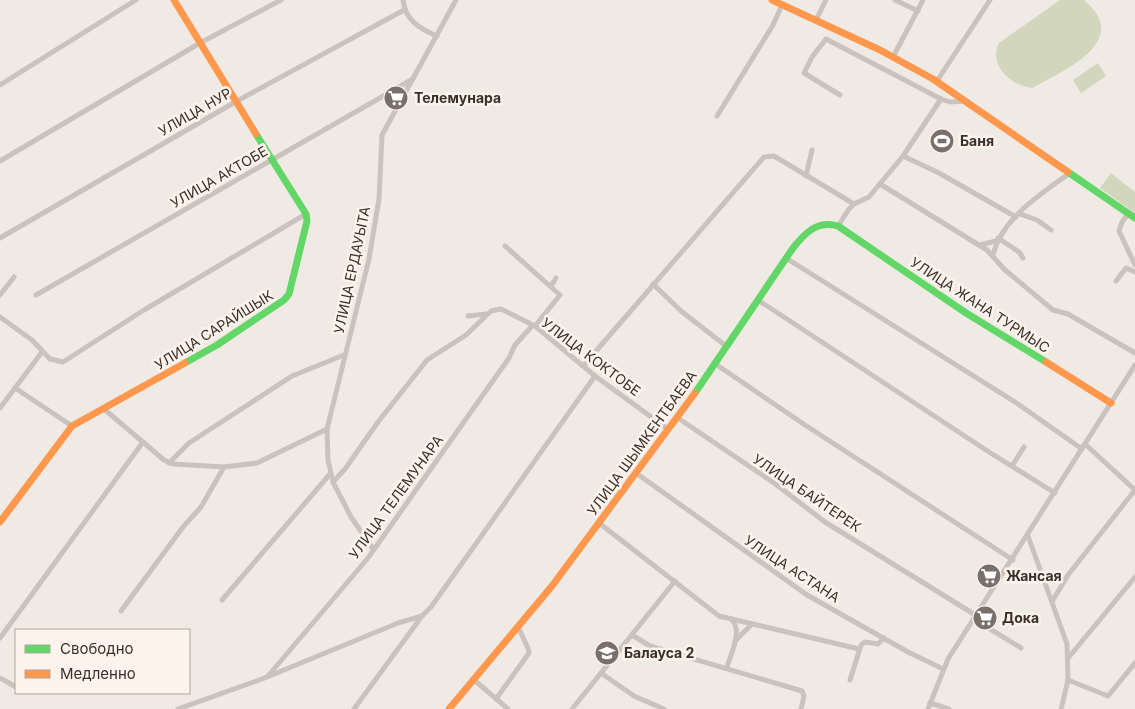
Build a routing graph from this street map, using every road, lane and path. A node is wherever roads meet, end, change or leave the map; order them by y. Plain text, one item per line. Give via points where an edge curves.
1 (136, 0) edge
2 (174, 0) edge
3 (281, 0) edge
4 (403, 0) edge
5 (456, 0) edge
6 (772, 0) edge
7 (826, 0) edge
8 (895, 0) edge
9 (924, 0) edge
10 (990, 0) edge
11 (782, 5) junction
12 (404, 10) junction
13 (918, 11) junction
14 (816, 20) junction
15 (437, 36) junction
16 (200, 43) junction
17 (892, 57) junction
18 (413, 79) junction
19 (938, 81) junction
20 (0, 84) edge
21 (840, 95) dead end
22 (941, 99) junction
23 (967, 100) junction
24 (237, 101) junction
25 (717, 116) dead end
26 (812, 150) dead end
27 (904, 156) junction
28 (272, 160) junction
29 (0, 161) edge
30 (1070, 173) junction
31 (806, 176) junction
32 (880, 184) junction
33 (854, 204) junction
34 (306, 214) junction
35 (1128, 214) junction
36 (1018, 215) junction
37 (1135, 218) edge
38 (838, 226) junction
39 (1051, 230) dead end
40 (0, 238) edge
41 (997, 240) junction
42 (979, 245) junction
43 (505, 246) dead end
44 (993, 255) junction
45 (786, 258) junction
46 (1022, 258) dead end
47 (1135, 265) edge
48 (1135, 272) edge
49 (14, 276) dead end
50 (556, 278) dead end
51 (1116, 281) dead end
52 (652, 284) junction
53 (550, 286) junction
54 (36, 295) dead end
55 (0, 296) edge
56 (758, 300) junction
57 (487, 314) junction
58 (468, 316) dead end
59 (0, 317) edge
60 (534, 326) junction
61 (726, 346) junction
62 (42, 352) junction
63 (1135, 353) edge
64 (344, 355) junction
65 (714, 363) junction
66 (1135, 365) edge
67 (583, 366) junction
68 (595, 376) junction
69 (15, 388) junction
70 (1111, 403) junction
71 (0, 408) edge
72 (104, 409) junction
73 (678, 418) junction
74 (72, 426) junction
75 (327, 429) junction
76 (669, 430) junction
77 (143, 442) junction
78 (1024, 447) dead end
79 (1083, 447) junction
80 (169, 462) junction
81 (1012, 466) junction
82 (224, 468) junction
83 (636, 473) junction
84 (330, 474) junction
85 (333, 482) junction
86 (1135, 490) edge
87 (1055, 492) junction
88 (0, 522) edge
89 (599, 523) junction
90 (1028, 536) junction
91 (374, 550) junction
92 (1012, 560) junction
93 (1135, 577) edge
94 (675, 581) junction
95 (222, 600) dead end
96 (1053, 601) junction
97 (121, 611) dead end
98 (422, 616) junction
99 (730, 618) junction
100 (976, 618) junction
101 (752, 624) junction
102 (518, 628) junction
103 (632, 636) junction
104 (0, 638) edge
105 (884, 638) junction
106 (735, 641) junction
107 (1020, 648) dead end
108 (859, 649) junction
109 (1069, 657) junction
110 (1135, 663) edge
111 (727, 668) junction
112 (943, 668) junction
113 (601, 673) junction
114 (268, 676) junction
115 (0, 678) edge
116 (473, 679) junction
117 (850, 680) dead end
118 (1068, 680) junction
119 (15, 686) edge
120 (496, 700) junction
121 (929, 706) edge
122 (178, 709) edge
123 (354, 709) edge
124 (449, 709) edge
125 (508, 709) edge
126 (572, 709) edge
127 (664, 709) edge
128 (801, 709) edge
129 (949, 709) edge
130 (1061, 709) edge

1 - 20 street
2 - 16 main road
3 - 16 street
4 - 12 street
5 - 15 street, УЛИЦА ЕРДАУЫТА
6 - 11 main road
7 - 14 street
8 - 13 street
9 - 13 street
10 - 19 street
11 - 14 main road
11 - 25 street
12 - 15 street via 414,23
12 - 24 street, УЛИЦА НУР
13 - 17 street
14 - 17 main road
15 - 18 street, УЛИЦА ЕРДАУЫТА
16 - 24 main road
16 - 29 street
17 - 19 main road
18 - 28 street, УЛИЦА АКТОБЕ
18 - 64 street, УЛИЦА ЕРДАУЫТА via 380,143 373,235
19 - 23 main road
21 - 22 street via 804,72 826,39
22 - 23 street via 950,102
22 - 27 street
23 - 30 main road
24 - 28 main road
24 - 40 street, УЛИЦА НУР
26 - 31 street
27 - 32 street
27 - 36 street
28 - 34 main road
28 - 54 street, УЛИЦА АКТОБЕ
30 - 35 main road
30 - 36 street
31 - 33 street
31 - 52 street via 774,156 762,159
32 - 33 street via 869,197
32 - 42 street
33 - 38 street
34 - 62 street via 63,362 56,362
34 - 72 main road, УЛИЦА САРАЙШЫК via 301,247 284,300 217,345
35 - 37 main road
35 - 47 street via 1119,231
36 - 39 street via 1037,220
36 - 41 street
38 - 45 main road, УЛИЦА ШЫМКЕНТБАЕВА via 830,223 814,226
38 - 70 main road, УЛИЦА ЖАНА ТУРМЫС via 993,330
41 - 42 street
41 - 44 street
41 - 46 street via 1019,252
42 - 44 street
43 - 53 street
44 - 63 street via 1002,267 1047,306 1068,314
45 - 56 main road, УЛИЦА ШЫМКЕНТБАЕВА
45 - 79 street
48 - 51 street via 1126,268
49 - 55 street
50 - 53 street
52 - 61 street via 686,316
52 - 67 street
53 - 60 street, УЛИЦА ТЕЛЕМУНАРА via 560,295
56 - 61 main road, УЛИЦА ШЫМКЕНТБАЕВА
56 - 81 street
57 - 58 street
57 - 60 street, УЛИЦА КОКТОБЕ via 501,308
57 - 85 street via 466,335 438,352 418,370
59 - 62 street via 32,340
60 - 67 street, УЛИЦА КОКТОБЕ
60 - 91 street, УЛИЦА ТЕЛЕМУНАРА via 515,345
61 - 65 main road, УЛИЦА ШЫМКЕНТБАЕВА
62 - 69 street
64 - 75 street, УЛИЦА ЕРДАУЫТА
64 - 80 street via 292,376 189,443
65 - 73 main road, УЛИЦА ШЫМКЕНТБАЕВА
65 - 92 street
66 - 70 street
67 - 68 street, УЛИЦА КОКТОБЕ
68 - 76 street, УЛИЦА КОКТОБЕ
68 - 98 street
69 - 71 street
69 - 74 street
70 - 79 street
72 - 74 main road, УЛИЦА САРАЙШЫК
72 - 77 street
73 - 76 main road, УЛИЦА ШЫМКЕНТБАЕВА
73 - 100 street, УЛИЦА БАЙТЕРЕК via 786,491 825,522
74 - 88 main road
75 - 82 street via 274,457
75 - 84 street, УЛИЦА ЕРДАУЫТА
76 - 83 main road, УЛИЦА ШЫМКЕНТБАЕВА
77 - 80 street
77 - 104 street
78 - 81 street
79 - 86 street
79 - 87 street
80 - 82 street
81 - 87 street
82 - 97 street via 201,508 183,527
83 - 89 main road, УЛИЦА ШЫМКЕНТБАЕВА
83 - 105 street, УЛИЦА АСТАНА via 800,590
84 - 85 street, УЛИЦА ЕРДАУЫТА
84 - 95 street
85 - 91 street, УЛИЦА ЕРДАУЫТА via 351,517
86 - 96 street via 1068,575
87 - 90 street
89 - 94 street
89 - 102 main road, УЛИЦА ШЫМКЕНТБАЕВА
90 - 92 street
90 - 96 street
91 - 114 street, УЛИЦА ТЕЛЕМУНАРА
92 - 100 street
93 - 109 street
94 - 99 street via 718,616
94 - 103 street
96 - 109 street via 1064,630
98 - 114 street
98 - 123 street
99 - 101 street
99 - 106 street via 736,625
100 - 107 street, УЛИЦА БАЙТЕРЕК
100 - 112 street
101 - 106 street
101 - 108 street
102 - 116 main road, УЛИЦА ШЫМКЕНТБАЕВА
102 - 120 street via 528,653
103 - 111 street via 650,646
103 - 113 street
105 - 108 street via 878,644 863,643
105 - 112 street, УЛИЦА АСТАНА
106 - 111 street
108 - 117 street
109 - 118 street
110 - 118 street via 1108,696
111 - 128 street via 802,691
112 - 121 street
113 - 126 street
113 - 127 street via 634,696
114 - 122 street
115 - 119 street
116 - 120 street
116 - 124 main road, УЛИЦА ШЫМКЕНТБАЕВА
118 - 130 street
120 - 125 street
121 - 129 street

